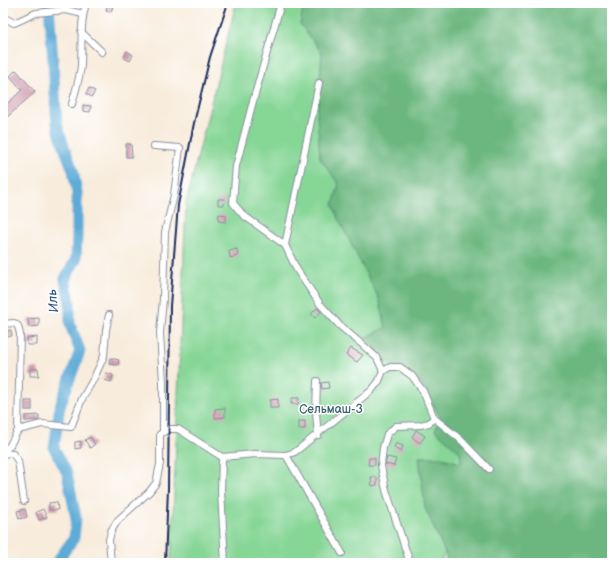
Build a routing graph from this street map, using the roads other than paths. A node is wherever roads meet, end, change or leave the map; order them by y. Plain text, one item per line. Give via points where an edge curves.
1 (86, 3) edge
2 (281, 3) edge
3 (83, 14) junction
4 (3, 17) edge
5 (81, 32) junction
6 (102, 52) dead end
7 (319, 83) dead end
8 (72, 104) dead end
9 (154, 146) dead end
10 (285, 245) junction
11 (110, 315) dead end
12 (3, 324) edge
13 (383, 371) junction
14 (316, 381) dead end
15 (434, 418) junction
16 (18, 430) junction
17 (163, 431) junction
18 (318, 435) junction
19 (3, 453) edge
20 (286, 455) junction
21 (222, 457) junction
22 (489, 469) dead end
23 (24, 501) dead end
24 (342, 553) dead end
25 (111, 563) edge
26 (225, 563) edge
27 (410, 563) edge

1 - 3 street
2 - 10 street via 236,166 233,203 243,215
3 - 4 street via 66,10 36,13 14,23
3 - 5 street
5 - 6 street
5 - 8 street via 80,67
7 - 10 street
9 - 17 street via 180,148 174,195 165,232 160,333
10 - 13 street via 297,270 320,304 340,326 377,358
11 - 16 street via 104,356 71,427 42,424
12 - 16 street via 14,323 18,326 20,334
13 - 15 street via 390,367 400,367 412,376 423,391
13 - 18 street via 372,390
14 - 18 street
15 - 22 street via 460,439
15 - 27 street via 420,425 396,426 387,434 383,448 381,466 386,490
16 - 19 street
17 - 21 street via 178,429
17 - 25 street via 160,434 160,464 156,483 114,525 108,540
18 - 20 street via 296,452
19 - 23 street via 13,454 18,461
20 - 21 street
20 - 24 street
21 - 26 street

